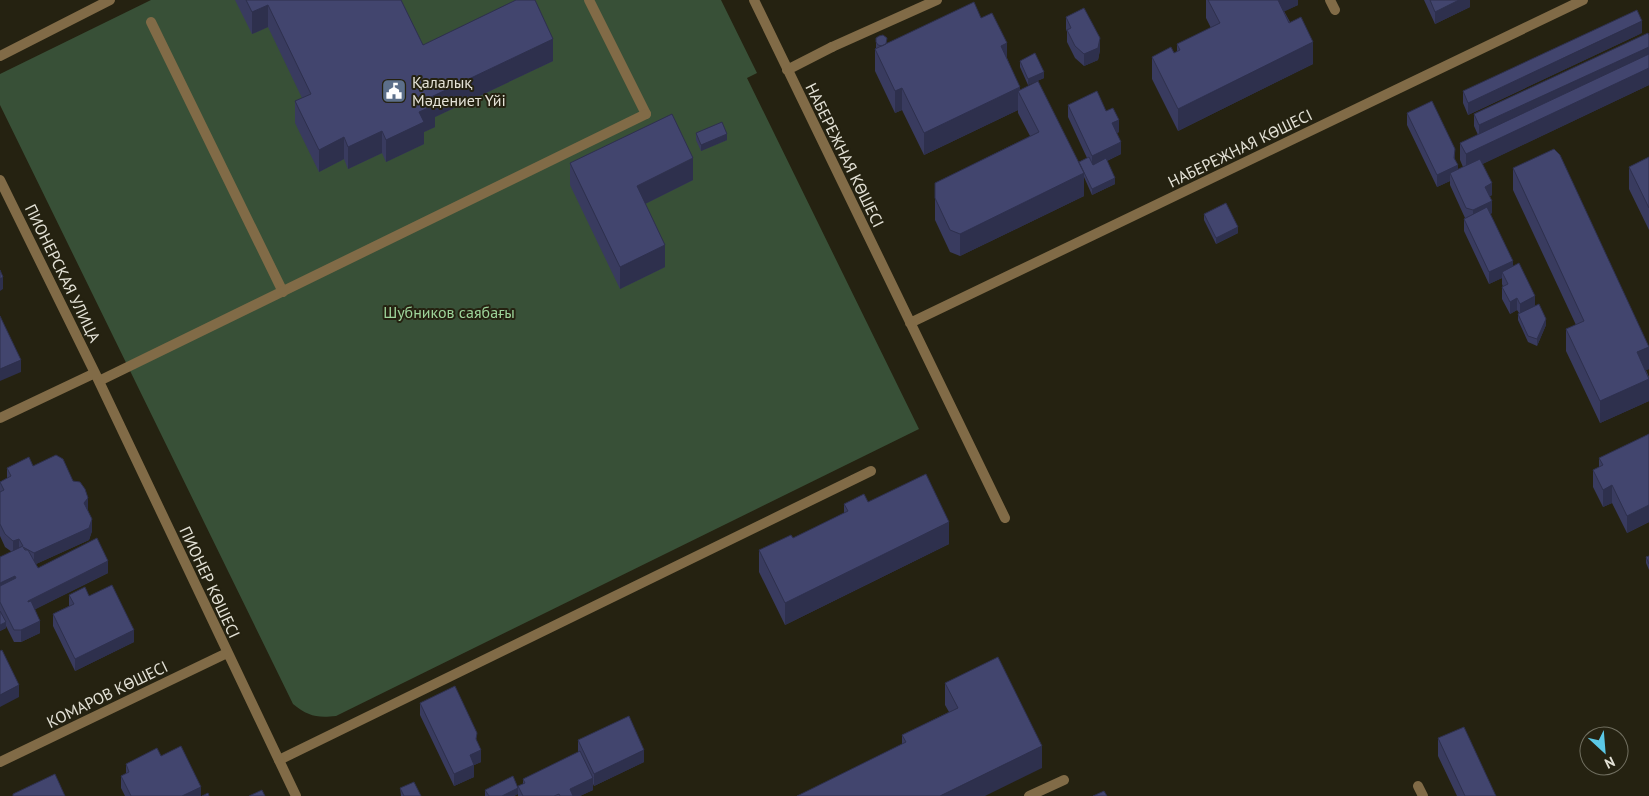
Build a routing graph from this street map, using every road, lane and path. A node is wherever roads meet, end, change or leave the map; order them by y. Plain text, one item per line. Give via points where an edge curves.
1 (110, 0) edge
2 (589, 0) edge
3 (754, 0) edge
4 (937, 0) edge
5 (1330, 0) edge
6 (1583, 0) edge
7 (1335, 10) dead end
8 (151, 22) dead end
9 (0, 56) edge
10 (788, 70) junction
11 (0, 180) edge
12 (283, 292) junction
13 (910, 323) junction
14 (97, 377) junction
15 (0, 418) edge
16 (871, 471) dead end
17 (1005, 518) dead end
18 (227, 653) junction
19 (278, 760) junction
20 (0, 762) edge
21 (1064, 780) dead end
22 (1418, 786) dead end
23 (296, 796) edge
24 (1029, 796) edge
25 (1423, 796) edge

1 - 9 street
2 - 12 street via 646,114
3 - 10 street, НАБЕРЕЖНАЯ КӨШЕСІ
4 - 10 street
5 - 7 street
6 - 13 street, НАБЕРЕЖНАЯ КӨШЕСІ
8 - 12 street
10 - 13 street, НАБЕРЕЖНАЯ КӨШЕСІ
11 - 14 street, ПИОНЕРСКАЯ УЛИЦА
12 - 14 street
13 - 17 street, НАБЕРЕЖНАЯ КӨШЕСІ
14 - 15 street
14 - 18 street, ПИОНЕР КӨШЕСІ
16 - 19 street
18 - 19 street, ПИОНЕР КӨШЕСІ
18 - 20 street, КОМАРОВ КӨШЕСІ
19 - 23 street, ПИОНЕР КӨШЕСІ
21 - 24 street
22 - 25 street

